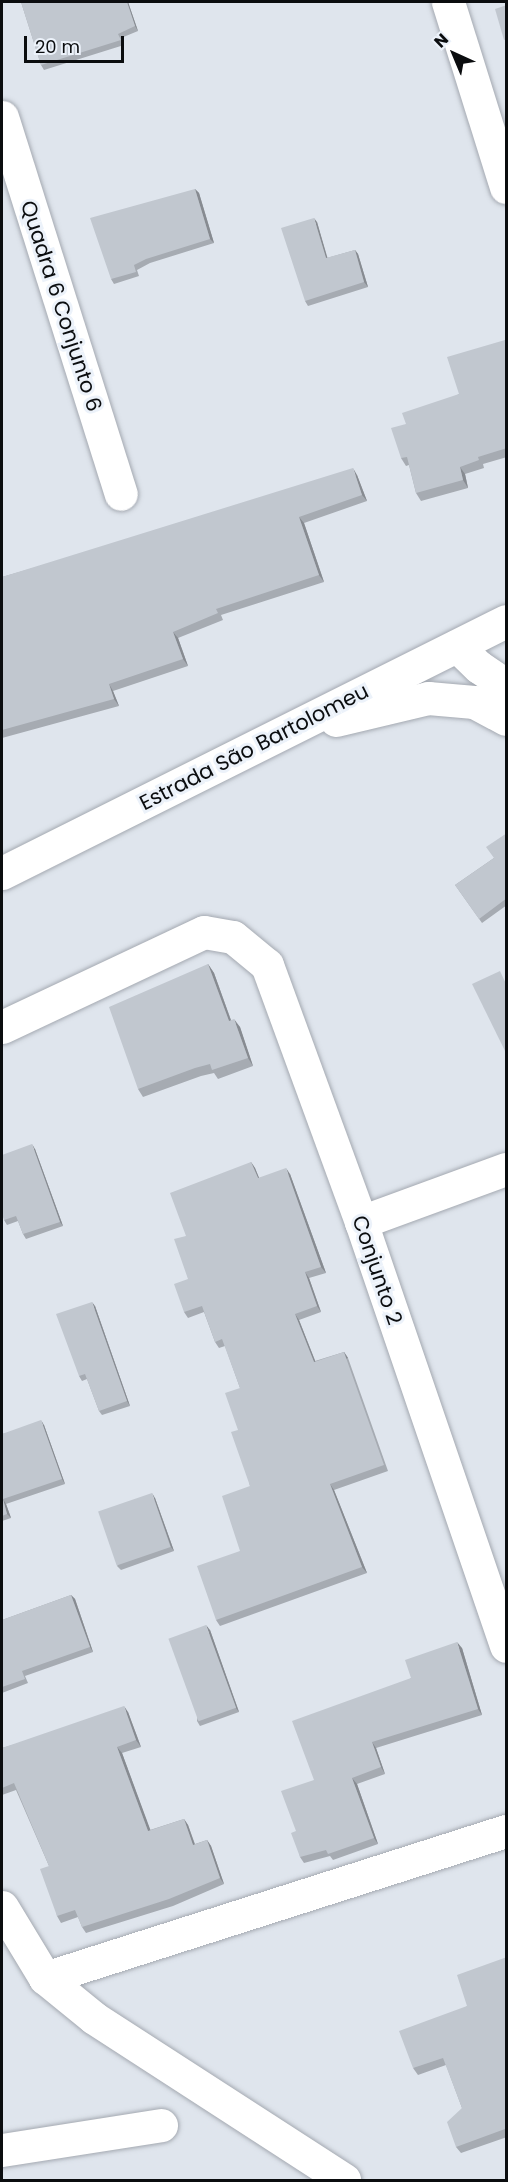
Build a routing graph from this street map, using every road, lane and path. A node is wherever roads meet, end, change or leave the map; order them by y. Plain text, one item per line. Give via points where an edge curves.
1 (448, 2) edge
2 (2, 117) edge
3 (507, 187) edge
4 (121, 494) dead end
5 (507, 621) edge
6 (457, 646) junction
7 (507, 685) edge
8 (507, 719) edge
9 (279, 734) junction
10 (2, 873) edge
11 (2, 1028) edge
12 (507, 1169) edge
13 (361, 1222) junction
14 (507, 1646) edge
15 (507, 1831) edge
16 (2, 1907) edge
17 (45, 1978) junction
18 (161, 2126) dead end
19 (2, 2150) edge
20 (344, 2181) edge

1 - 3 street
2 - 4 street, Quadra 6 Conjunto 6
5 - 6 street, Estrada São Bartolomeu
6 - 7 street via 479,667
6 - 9 street, Estrada São Bartolomeu
8 - 9 street via 474,702 428,698
9 - 10 street, Estrada São Bartolomeu
11 - 13 street, Conjunto 2 via 204,932 233,937 267,965
12 - 13 street
13 - 14 street, Conjunto 2
15 - 17 street
16 - 17 street
17 - 20 street via 94,2018
18 - 19 street via 52,2139

